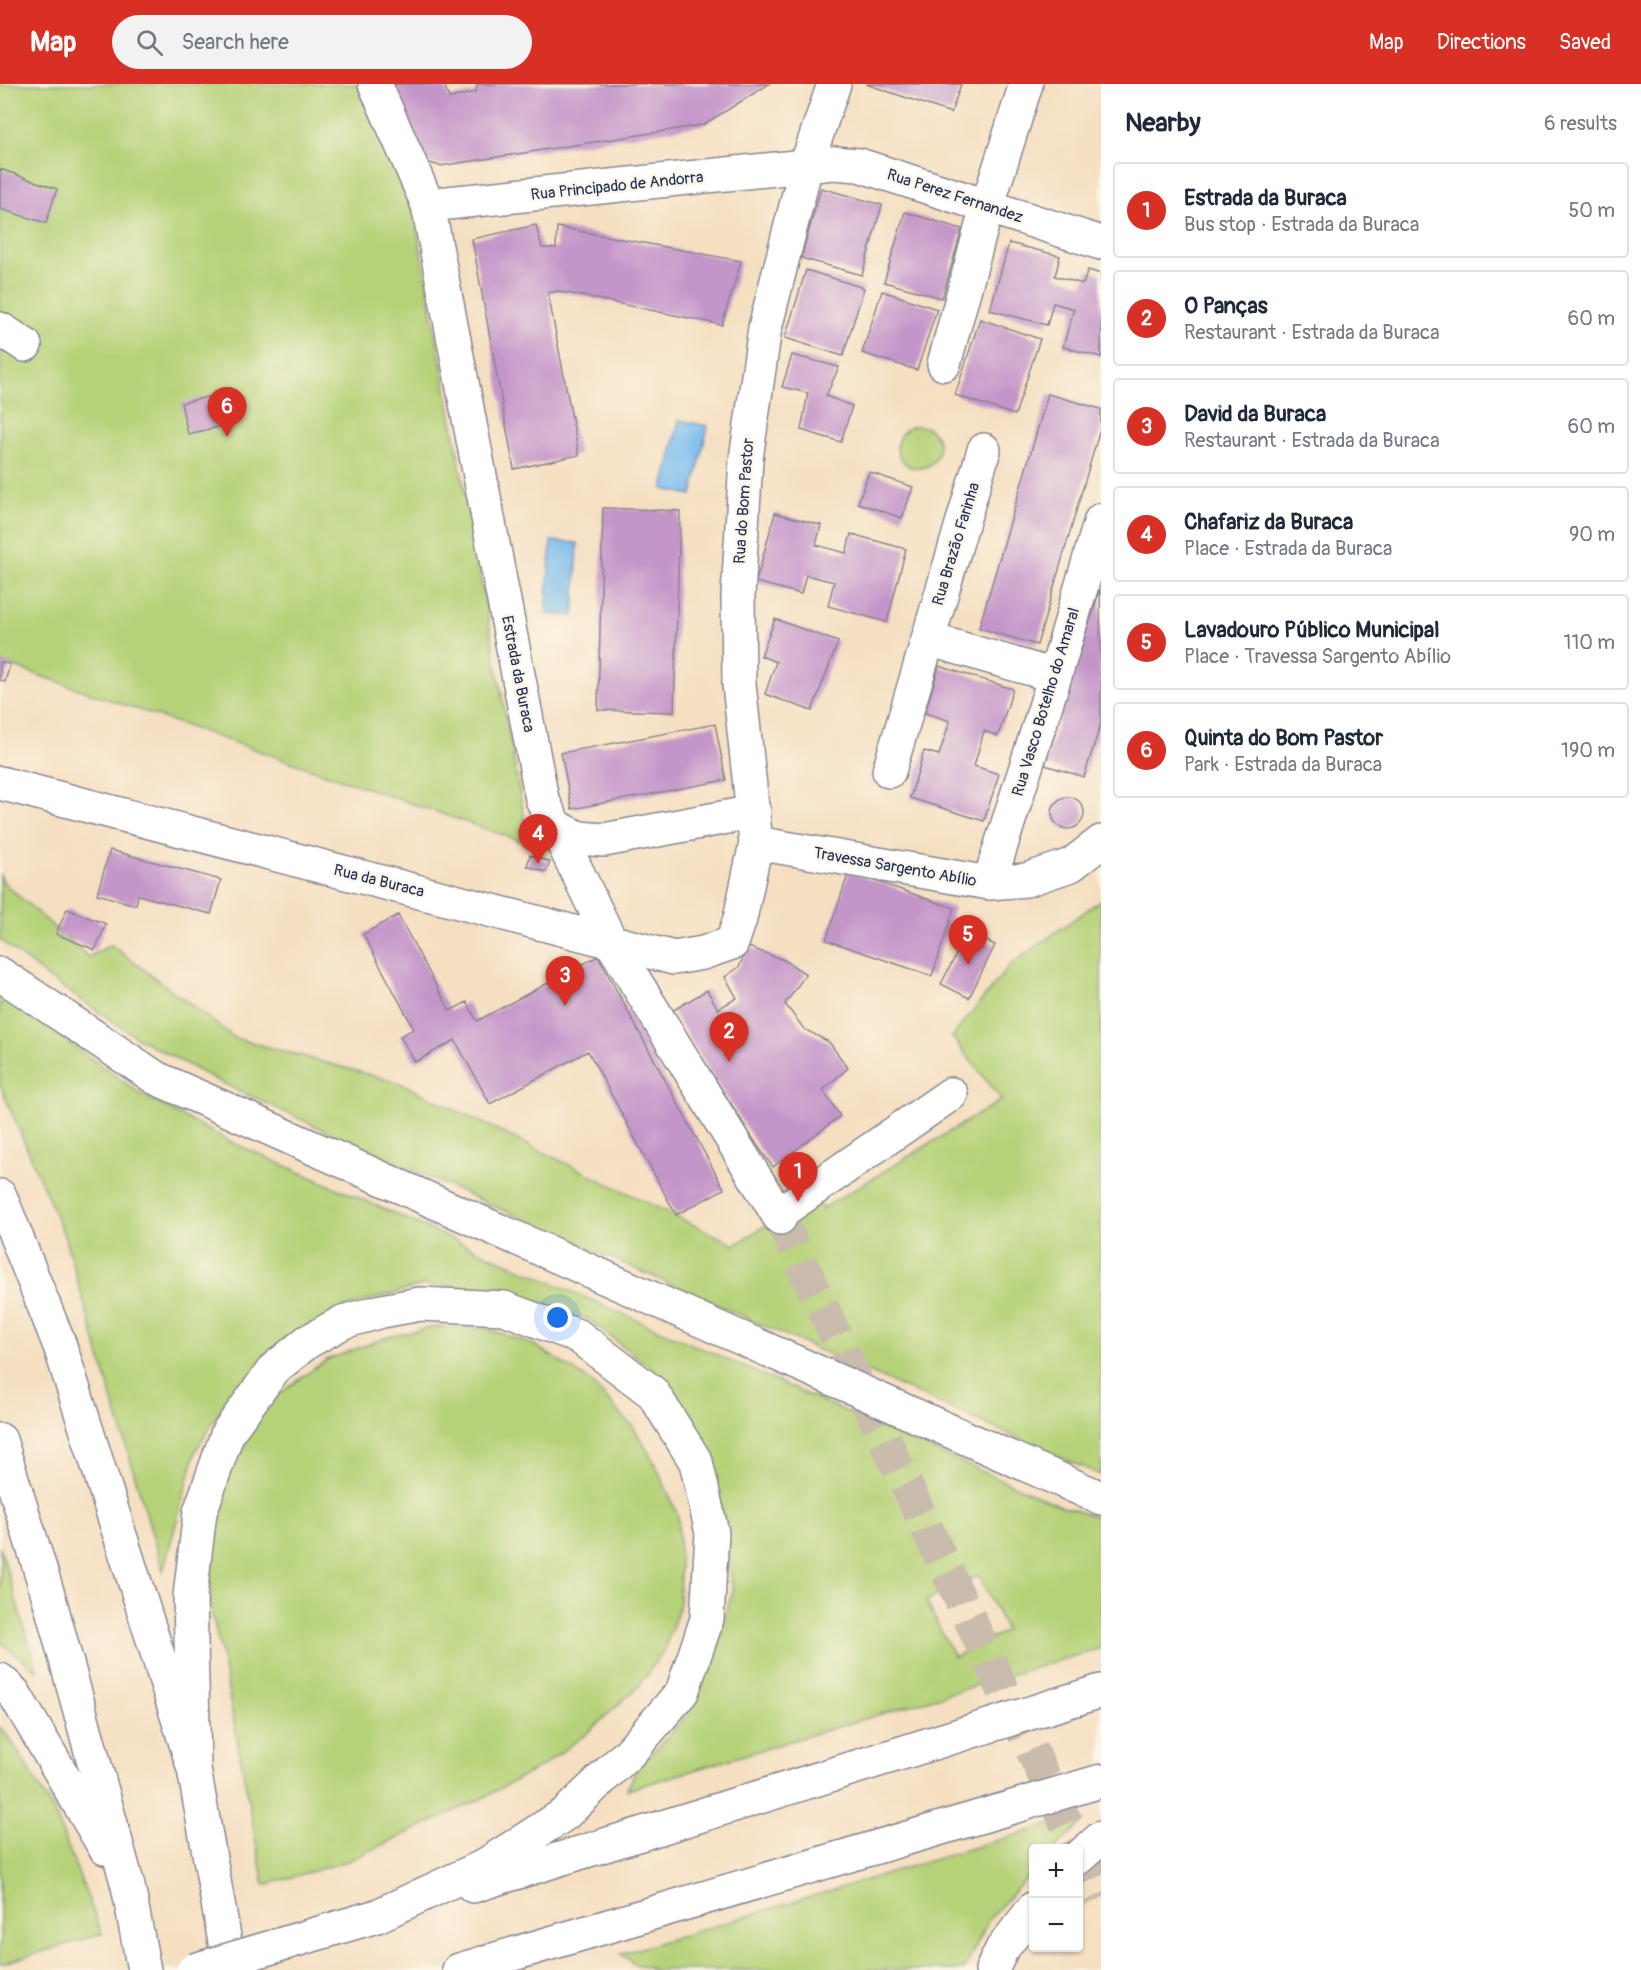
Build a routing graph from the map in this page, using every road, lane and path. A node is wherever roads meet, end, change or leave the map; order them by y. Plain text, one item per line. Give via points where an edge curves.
1 (375, 84) edge
2 (834, 84) edge
3 (1026, 84) edge
4 (806, 166) junction
5 (428, 205) junction
6 (987, 207) junction
7 (1101, 243) edge
8 (944, 364) dead end
9 (984, 450) dead end
10 (1101, 520) edge
11 (1095, 563) edge
12 (928, 639) junction
13 (1055, 676) junction
14 (889, 771) dead end
15 (0, 783) edge
16 (555, 826) junction
17 (755, 827) junction
18 (1101, 842) edge
19 (989, 883) junction
20 (610, 940) junction
21 (0, 974) edge
22 (951, 1094) dead end
23 (0, 1196) edge
24 (0, 1440) edge
25 (1101, 1498) edge
26 (0, 1680) edge
27 (1101, 1691) edge
28 (194, 1770) junction
29 (1101, 1780) edge
30 (1101, 1838) edge
31 (1083, 1854) edge
32 (128, 1886) junction
33 (1029, 1914) edge
34 (377, 1916) junction
35 (476, 1969) edge
36 (144, 1970) edge
37 (194, 1970) edge
38 (230, 1970) edge
39 (992, 1970) edge

1 - 5 main road, Estrada da Buraca
2 - 4 main road, Rua do Bom Pastor
3 - 6 main road
4 - 5 main road, Rua Principado de Andorra
4 - 6 main road, Rua Perez Fernandez via 859,165
4 - 17 main road, Rua do Bom Pastor via 765,328 746,459 738,596 739,673
5 - 16 main road, Estrada da Buraca via 542,799
6 - 7 main road, Rua Perez Fernandez
6 - 8 main road
9 - 12 main road, Rua Brazão Farinha
10 - 11 main road, Rua Vasco Botelho do Amaral
11 - 13 main road, Rua Vasco Botelho do Amaral
12 - 13 main road
12 - 14 main road, Rua Brazão Farinha
13 - 19 main road, Rua Vasco Botelho do Amaral
15 - 20 main road, Rua da Buraca
16 - 17 main road via 579,838 604,840
16 - 20 main road, Estrada da Buraca
17 - 19 main road, Travessa Sargento Abílio
17 - 20 main road, Rua da Buraca via 732,943 674,958
18 - 19 main road, Travessa Sargento Abílio via 1071,865 1026,880
20 - 22 main road, Estrada da Buraca via 779,1216
21 - 25 main road via 156,1078
23 - 28 main road via 60,1346
24 - 32 main road via 52,1609
26 - 32 main road via 14,1693
27 - 34 main road
28 - 34 main road via 190,1596 200,1512 228,1432 274,1369 307,1342 343,1322 382,1311 420,1304 504,1308 579,1336 653,1393 696,1461 712,1533 707,1619 682,1692 630,1752 565,1814 482,1867
28 - 38 main road
29 - 35 main road
30 - 31 main road
32 - 36 main road
33 - 39 main road via 1002,1949
34 - 37 main road, bridge

